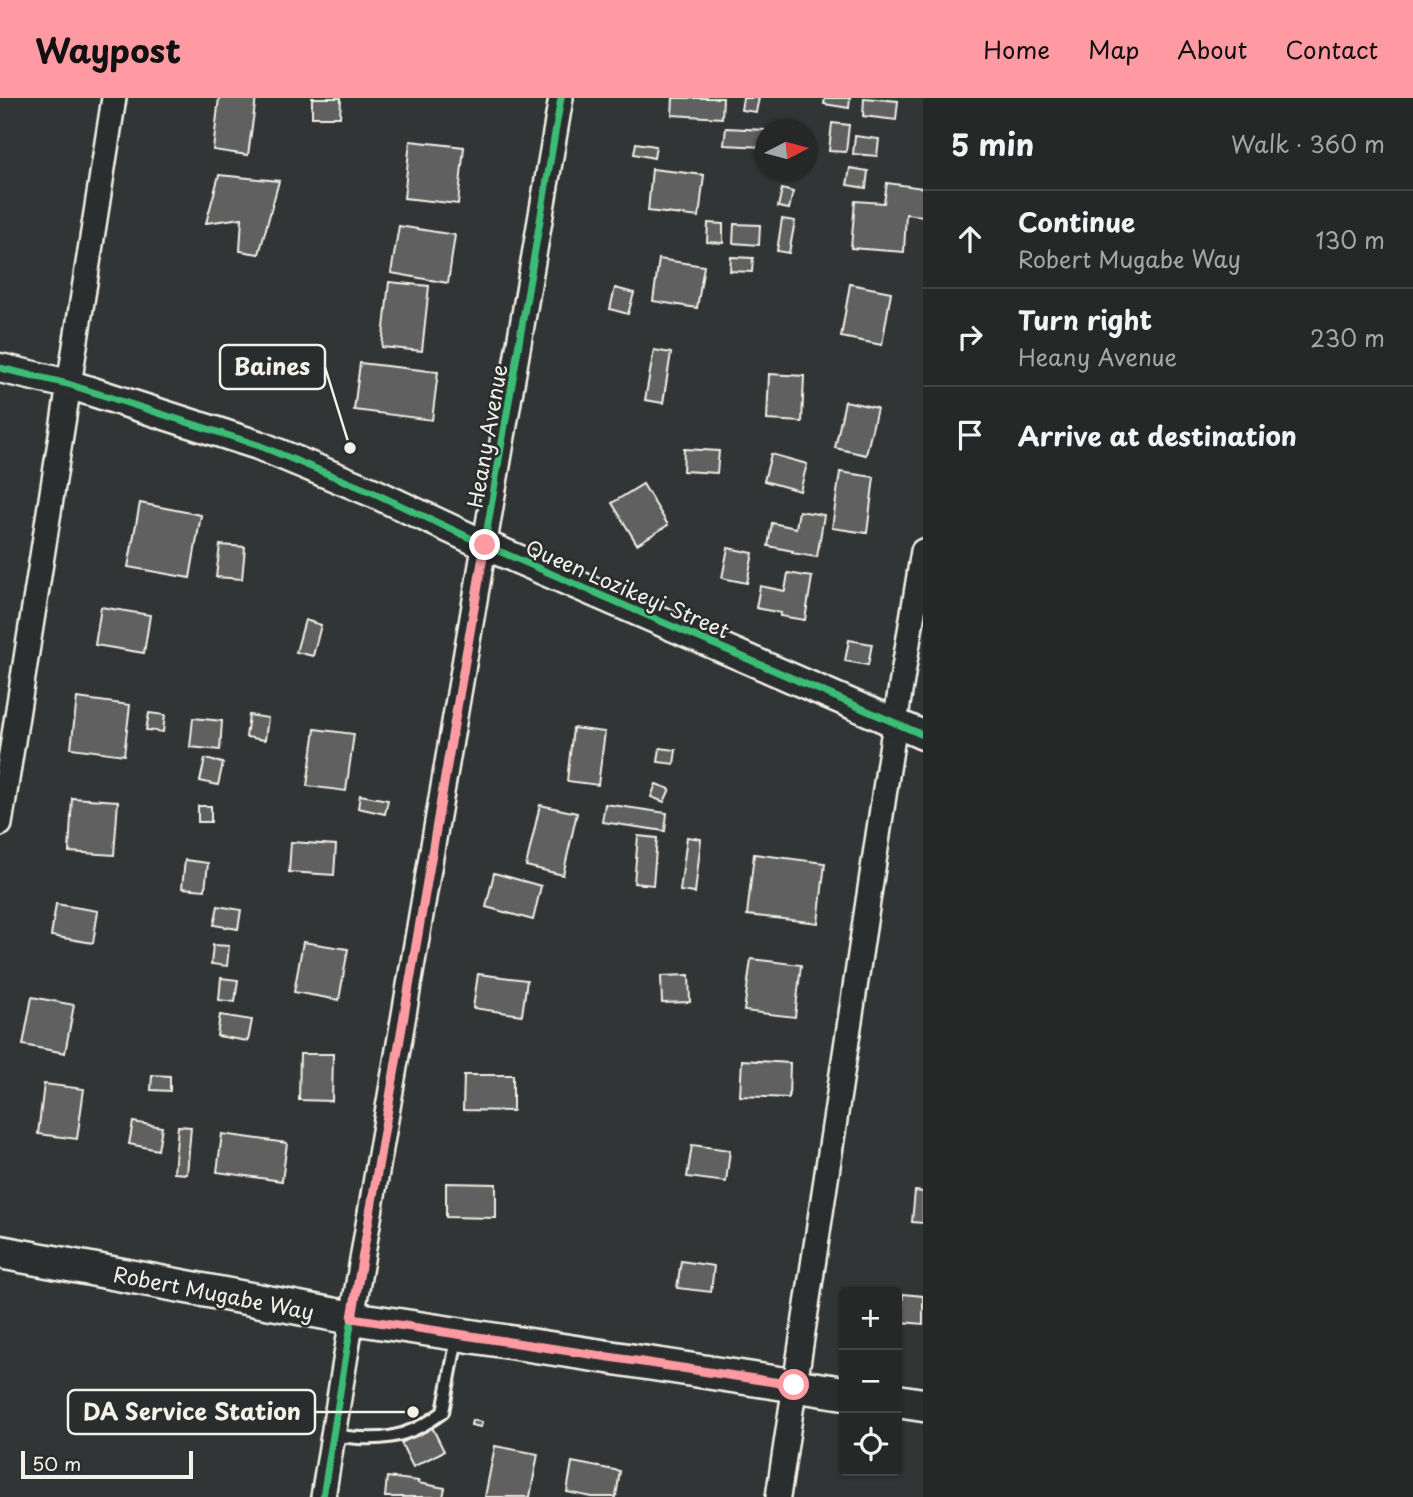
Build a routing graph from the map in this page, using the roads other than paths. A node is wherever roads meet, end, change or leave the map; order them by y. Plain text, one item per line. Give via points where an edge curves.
1 (114, 98) edge
2 (561, 98) edge
3 (0, 368) edge
4 (68, 384) junction
5 (485, 545) junction
6 (923, 551) edge
7 (895, 723) junction
8 (923, 735) edge
9 (0, 824) edge
10 (0, 1252) edge
11 (352, 1318) junction
12 (457, 1335) junction
13 (794, 1385) junction
14 (839, 1392) edge
15 (902, 1402) edge
16 (923, 1405) edge
17 (333, 1435) junction
18 (323, 1497) edge
19 (778, 1497) edge

1 - 4 street
2 - 5 street, Heany Avenue
3 - 4 street, Queen Lozikeyi Street
4 - 5 street, Queen Lozikeyi Street via 258,445 374,492
4 - 9 street
5 - 7 street, Queen Lozikeyi Street
5 - 11 street, Heany Avenue
6 - 7 street
7 - 8 street, Queen Lozikeyi Street
7 - 13 street
10 - 11 main road, Robert Mugabe Way
11 - 12 main road, Robert Mugabe Way
11 - 17 street, Heany Avenue
12 - 13 main road, Robert Mugabe Way
12 - 17 lane via 443,1412 431,1422 407,1434 363,1439
13 - 14 main road, Robert Mugabe Way
13 - 19 street
15 - 16 main road
17 - 18 street, Heany Avenue

